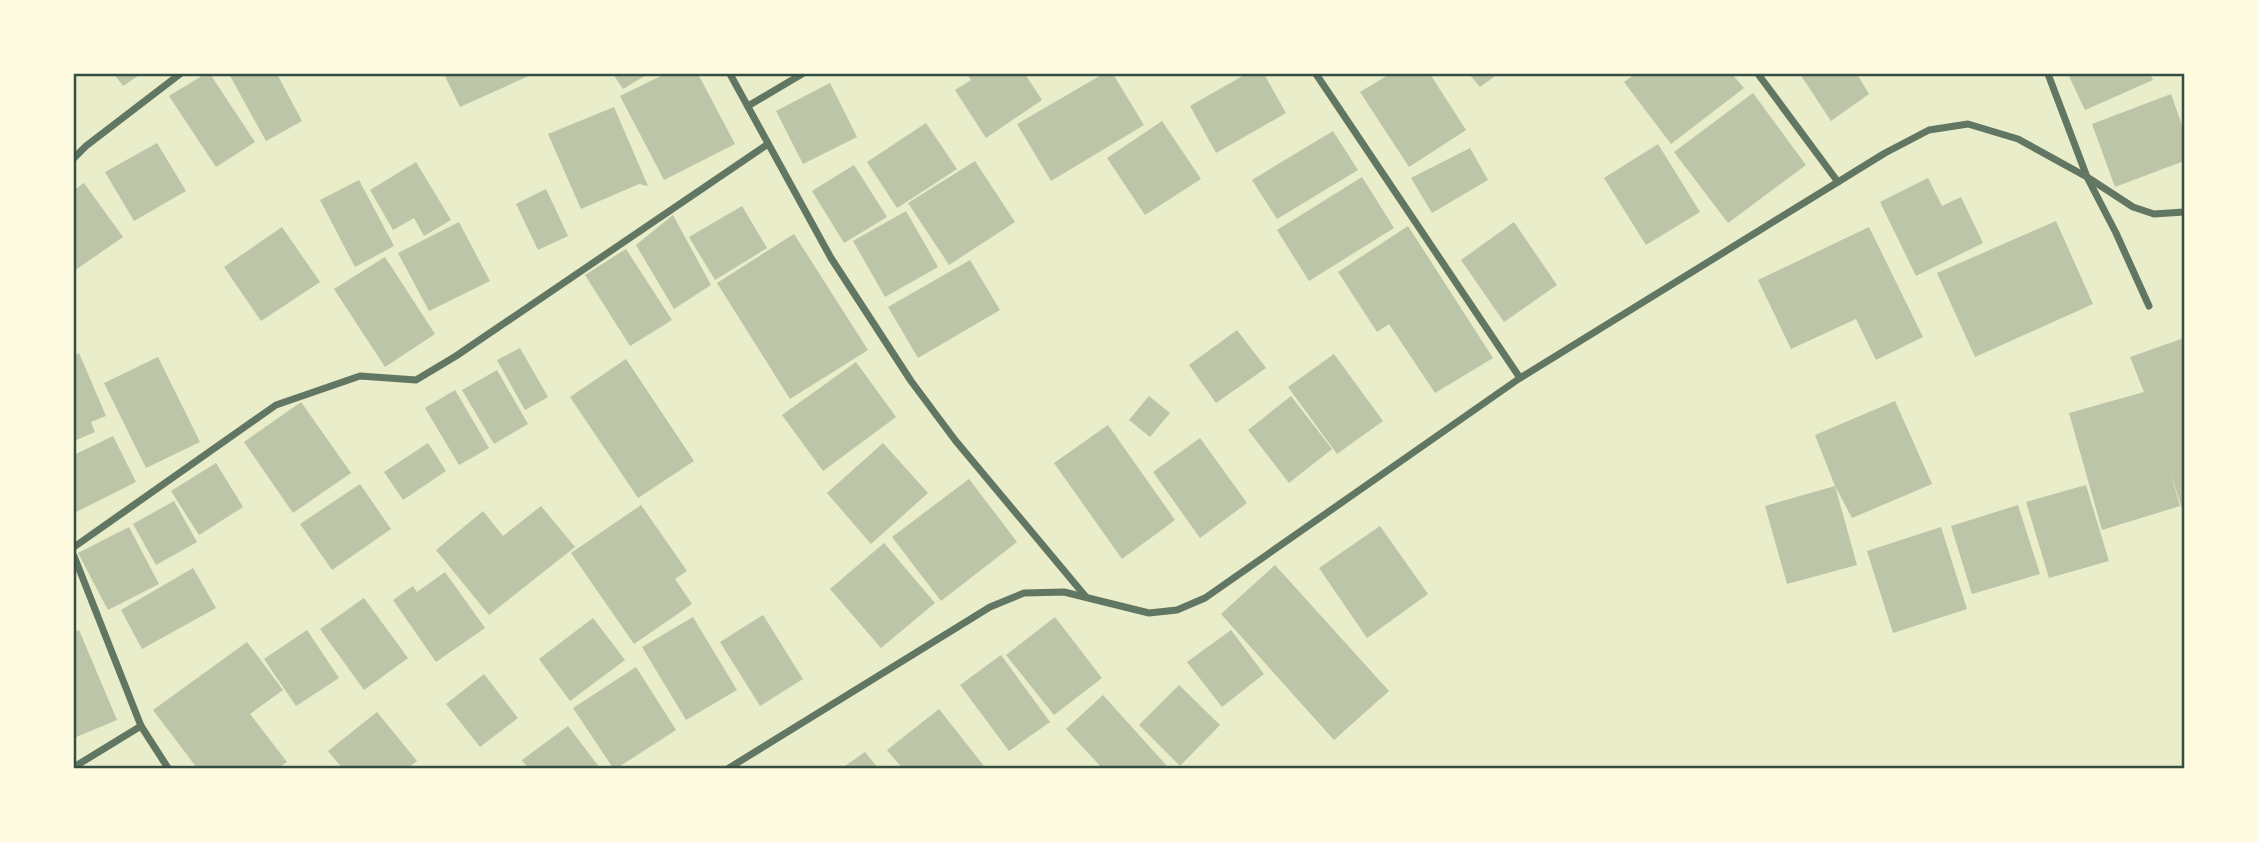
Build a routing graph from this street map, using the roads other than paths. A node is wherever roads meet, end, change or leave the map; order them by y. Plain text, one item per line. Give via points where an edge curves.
1 (180, 74) edge
2 (730, 74) edge
3 (802, 74) edge
4 (1316, 74) edge
5 (1758, 74) edge
6 (2048, 74) edge
7 (748, 106) junction
8 (768, 144) junction
9 (74, 158) edge
10 (2087, 177) junction
11 (1838, 182) junction
12 (2185, 212) edge
13 (2149, 306) dead end
14 (1520, 378) junction
15 (74, 547) edge
16 (74, 556) edge
17 (1087, 597) junction
18 (141, 726) junction
19 (74, 767) edge
20 (168, 768) edge
21 (729, 768) edge

1 - 9 street
2 - 7 street
3 - 7 street
4 - 14 street
5 - 11 street
6 - 10 street
7 - 8 street
8 - 15 street via 416,380 360,376 276,405
8 - 17 street via 831,258 911,381
10 - 11 street via 2018,139 1968,124 1929,130
10 - 12 street via 2133,207 2154,214
10 - 13 street
11 - 14 street
14 - 17 street via 1205,598 1177,610 1149,613
16 - 18 street
17 - 21 street via 1064,592 1024,593 990,607
18 - 19 street
18 - 20 street

